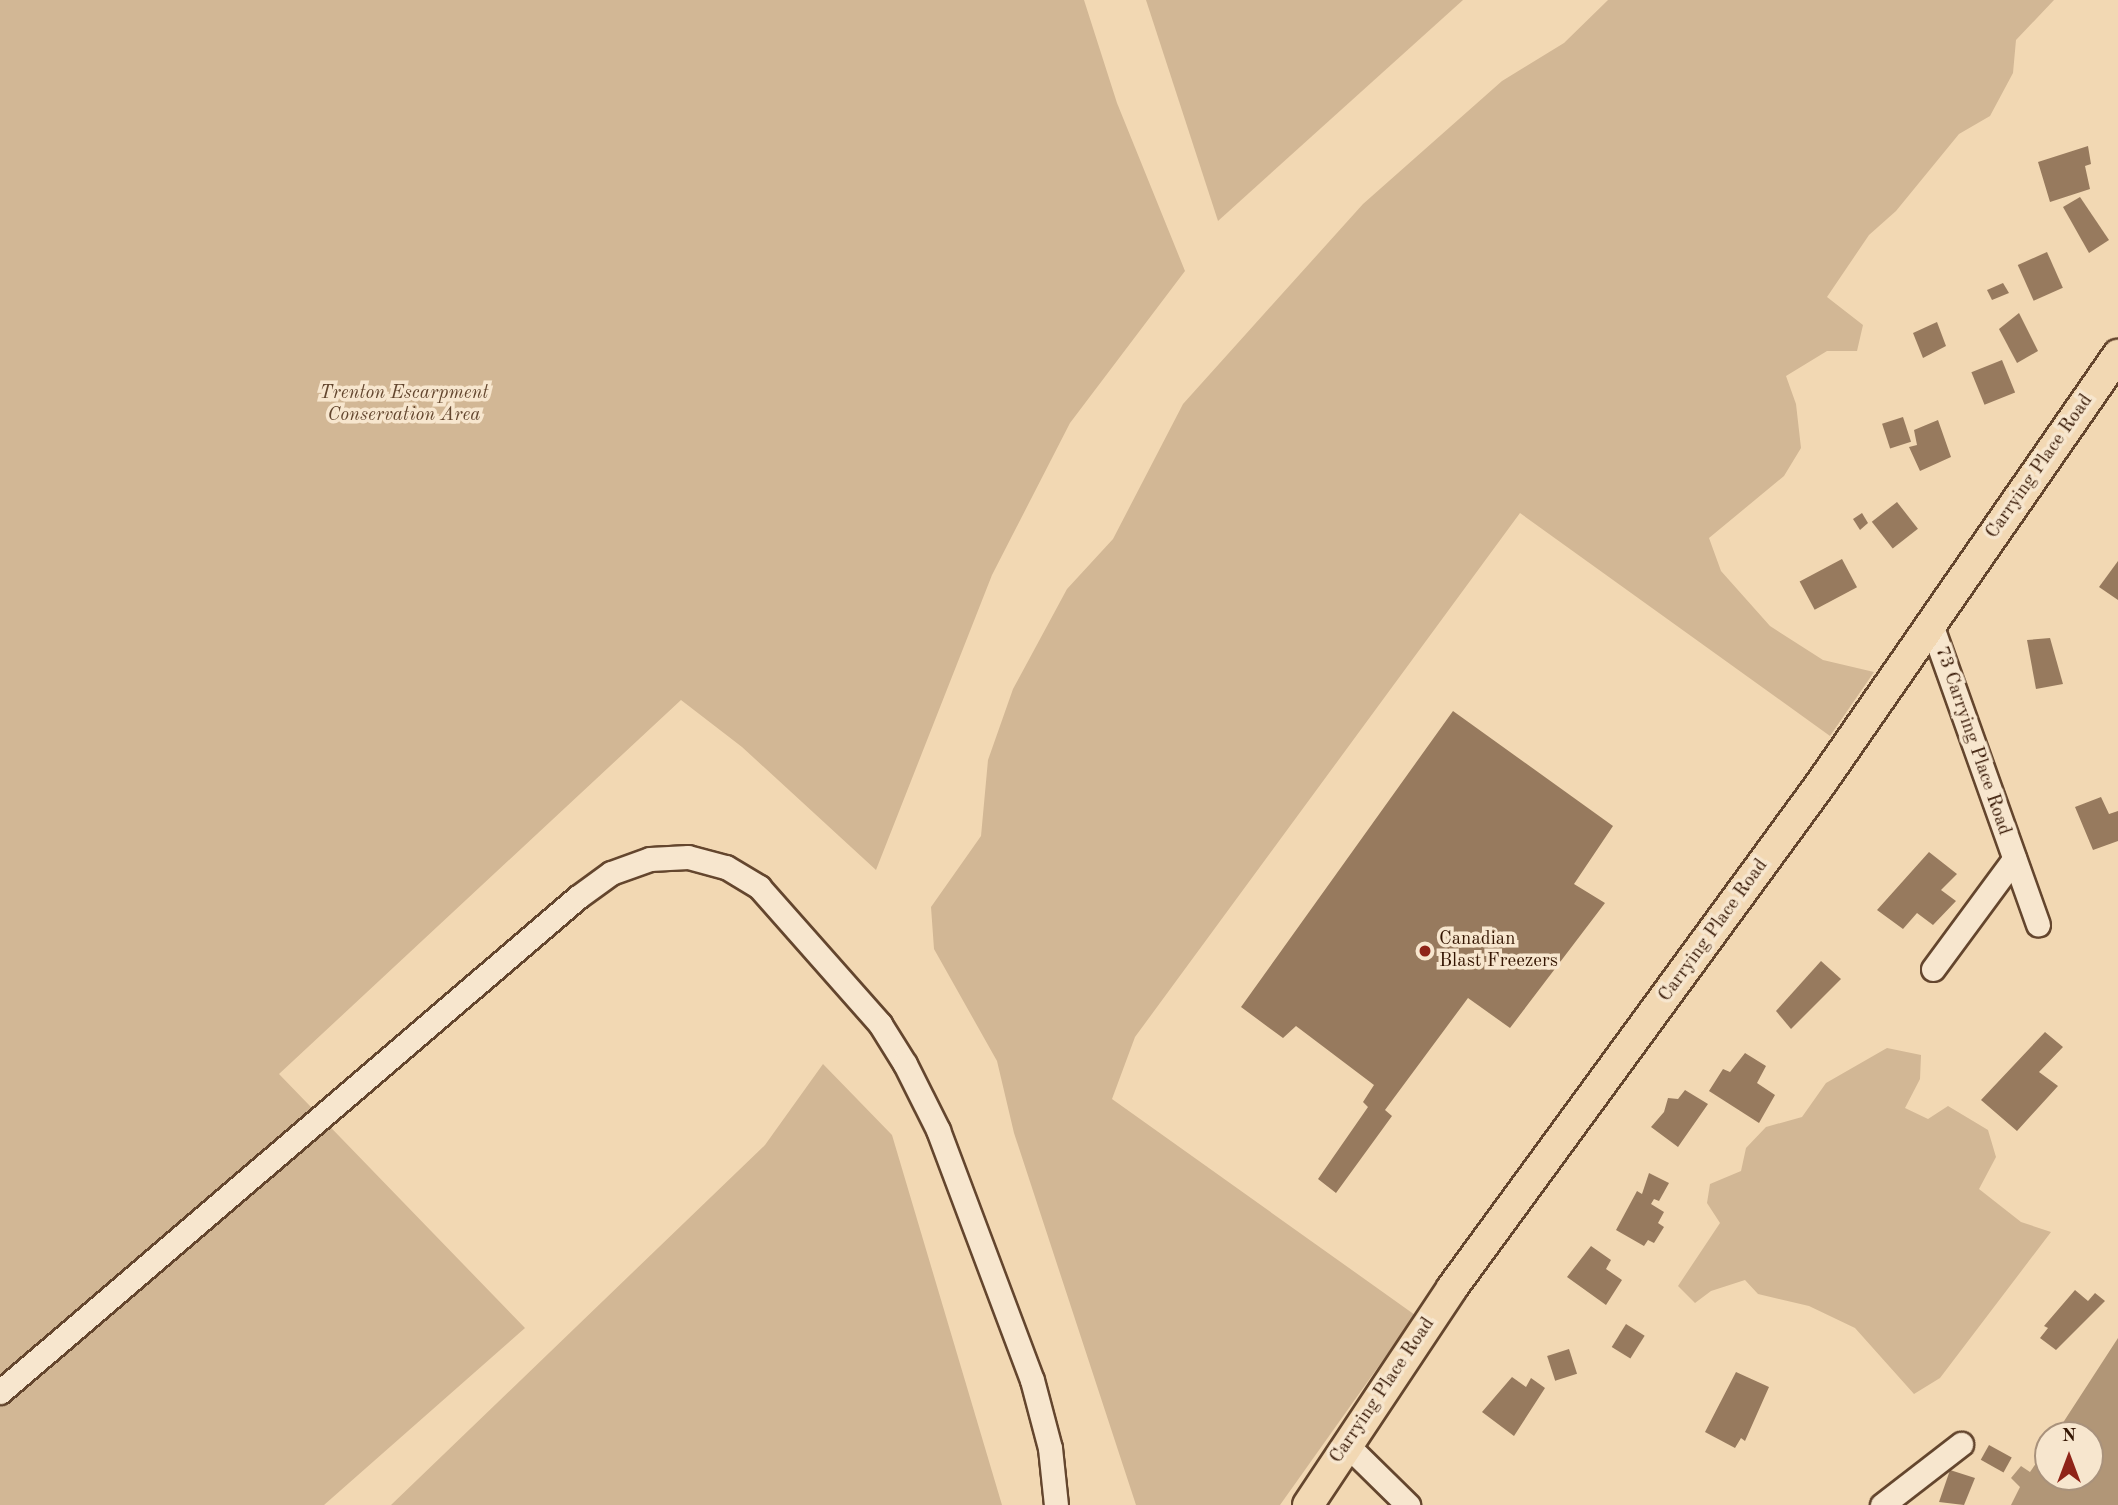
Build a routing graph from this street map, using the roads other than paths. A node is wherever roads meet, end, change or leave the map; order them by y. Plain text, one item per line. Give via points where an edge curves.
1 (2118, 355) edge
2 (1931, 624) junction
3 (2014, 859) junction
4 (2038, 925) dead end
5 (1933, 969) dead end
6 (0, 1392) edge
7 (1961, 1444) dead end
8 (1347, 1446) junction
9 (1056, 1505) edge
10 (1308, 1505) edge
11 (1408, 1505) edge
12 (1882, 1505) edge

1 - 2 main road, Carrying Place Road
2 - 3 street, 73 Carrying Place Road
2 - 8 main road, Carrying Place Road via 1822,782 1452,1288
3 - 4 street, 73 Carrying Place Road
3 - 5 street, 73 Carrying Place Road
6 - 9 street via 578,897 611,873 650,859 688,857 726,867 759,887 880,1024 905,1064 938,1130 1032,1380 1050,1448
7 - 12 street
8 - 10 main road, Carrying Place Road
8 - 11 street

